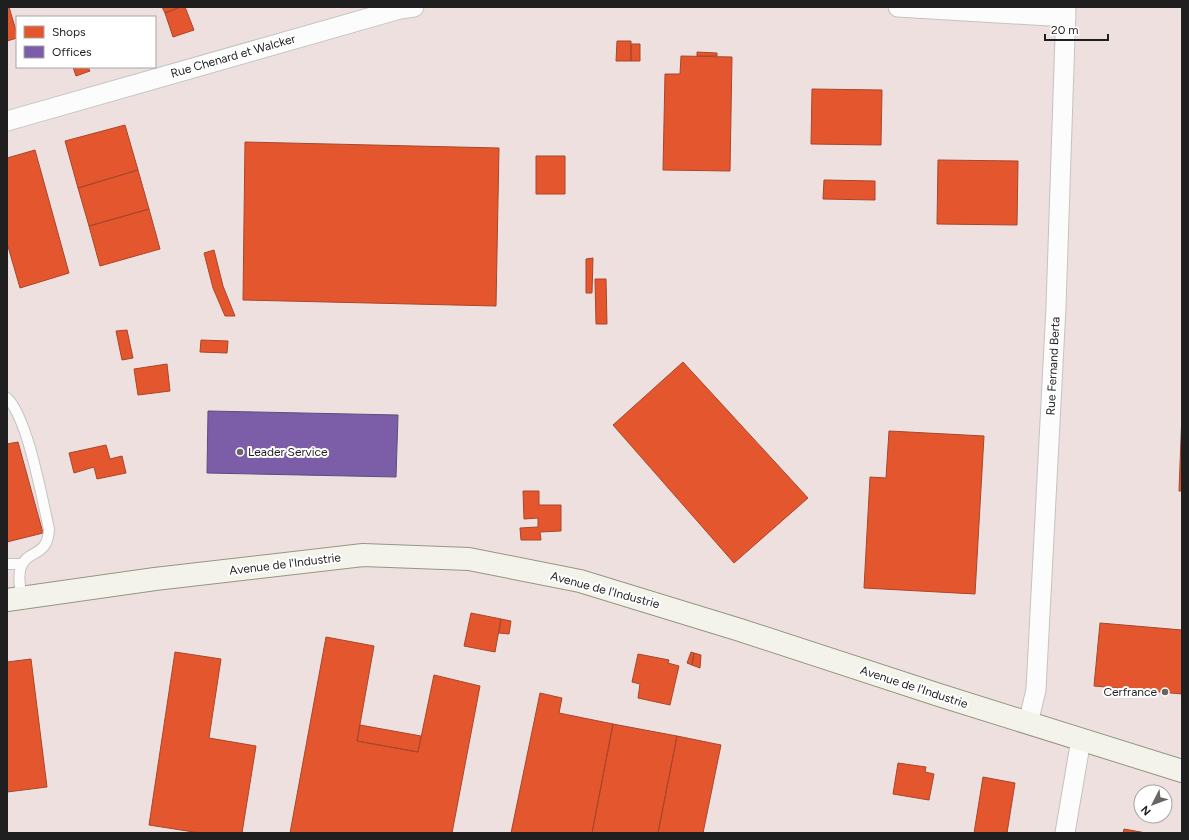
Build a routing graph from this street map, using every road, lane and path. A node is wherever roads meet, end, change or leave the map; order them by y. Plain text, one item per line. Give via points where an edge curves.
1 (414, 7) edge
2 (898, 7) edge
3 (1066, 12) edge
4 (7, 121) edge
5 (7, 398) edge
6 (7, 564) edge
7 (21, 564) junction
8 (14, 599) edge
9 (1028, 723) junction
10 (1082, 741) junction
11 (1182, 771) edge
12 (1065, 833) edge

1 - 4 street, Rue Chenard et Walcker via 385,13
2 - 3 street
3 - 9 street, Rue Fernand Berta via 1056,307 1036,690
5 - 7 lane via 17,413 27,440 49,529 47,544
6 - 7 lane
7 - 8 lane
8 - 9 main road, Avenue de l'Industrie via 155,579 363,556 470,559 580,581
9 - 10 main road, Avenue de l'Industrie
10 - 11 main road, Avenue de l'Industrie
10 - 12 street

